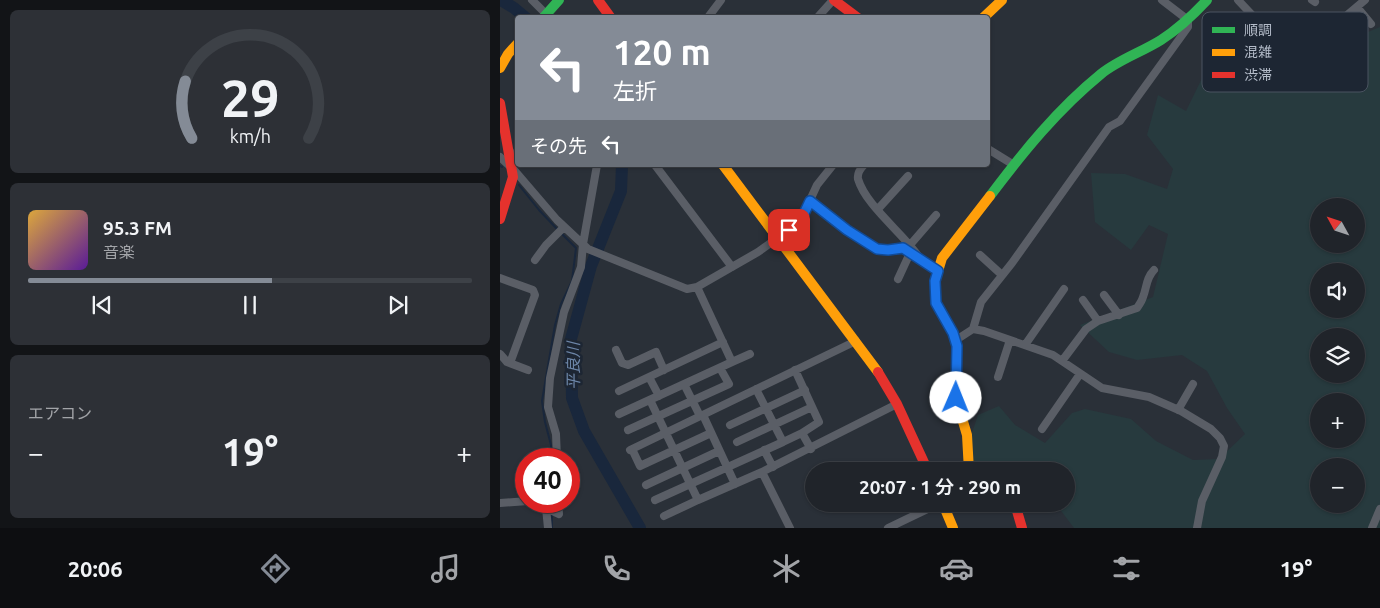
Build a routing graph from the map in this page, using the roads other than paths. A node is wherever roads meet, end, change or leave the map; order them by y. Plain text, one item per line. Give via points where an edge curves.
1 (532, 0) edge
2 (559, 0) edge
3 (598, 0) edge
4 (720, 0) edge
5 (833, 0) edge
6 (1002, 0) edge
7 (1207, 0) edge
8 (1238, 0) edge
9 (1365, 0) edge
10 (1167, 1) edge
11 (1357, 7) junction
12 (1249, 12) edge
13 (1351, 12) edge
14 (1361, 12) edge
15 (545, 15) edge
16 (547, 15) edge
17 (609, 15) edge
18 (710, 15) edge
19 (820, 15) edge
20 (854, 15) edge
21 (987, 15) edge
22 (1188, 20) junction
23 (1368, 20) edge
24 (1371, 24) dead end
25 (515, 46) edge
26 (500, 68) edge
27 (500, 103) edge
28 (990, 150) edge
29 (500, 157) edge
30 (515, 157) edge
31 (1014, 165) junction
32 (597, 167) edge
33 (656, 167) edge
34 (724, 167) edge
35 (823, 167) edge
36 (831, 167) edge
37 (862, 167) edge
38 (511, 168) junction
39 (827, 172) junction
40 (908, 176) dead end
41 (810, 201) junction
42 (878, 209) junction
43 (936, 215) dead end
44 (500, 219) edge
45 (563, 227) junction
46 (778, 239) junction
47 (586, 247) junction
48 (910, 249) junction
49 (980, 255) dead end
50 (535, 260) dead end
51 (732, 267) junction
52 (1154, 270) dead end
53 (938, 271) junction
54 (1002, 275) junction
55 (500, 278) edge
56 (898, 279) dead end
57 (697, 287) junction
58 (1064, 289) dead end
59 (1104, 294) dead end
60 (1083, 300) dead end
61 (1119, 315) junction
62 (1098, 321) junction
63 (973, 329) junction
64 (956, 340) junction
65 (1010, 340) junction
66 (856, 341) junction
67 (722, 342) junction
68 (1025, 345) junction
69 (616, 350) dead end
70 (500, 354) edge
71 (750, 354) dead end
72 (1062, 361) junction
73 (732, 362) junction
74 (510, 363) junction
75 (720, 368) junction
76 (528, 370) dead end
77 (664, 370) junction
78 (796, 370) junction
79 (1080, 374) junction
80 (998, 376) dead end
81 (649, 377) junction
82 (684, 384) junction
83 (1193, 384) dead end
84 (756, 389) junction
85 (805, 390) junction
86 (619, 391) dead end
87 (659, 396) junction
88 (650, 400) junction
89 (692, 401) junction
90 (897, 404) junction
91 (812, 407) junction
92 (766, 408) junction
93 (1178, 410) junction
94 (619, 414) dead end
95 (701, 415) junction
96 (658, 416) junction
97 (774, 424) junction
98 (730, 425) dead end
99 (1042, 428) dead end
100 (628, 430) dead end
101 (666, 432) junction
102 (711, 433) junction
103 (802, 433) junction
104 (737, 442) dead end
105 (783, 442) junction
106 (557, 448) edge
107 (811, 449) junction
108 (764, 450) junction
109 (675, 451) junction
110 (720, 451) junction
111 (924, 462) edge
112 (968, 462) edge
113 (727, 467) junction
114 (683, 468) junction
115 (773, 468) junction
116 (762, 472) junction
117 (646, 484) dead end
118 (691, 484) junction
119 (735, 484) junction
120 (655, 500) dead end
121 (698, 500) junction
122 (515, 502) edge
123 (500, 503) edge
124 (1380, 509) edge
125 (921, 512) edge
126 (946, 512) edge
127 (1017, 512) edge
128 (548, 513) edge
129 (664, 516) dead end
130 (548, 528) edge
131 (790, 528) edge
132 (888, 528) edge
133 (953, 528) edge
134 (1022, 528) edge
135 (1197, 528) edge
136 (1372, 528) edge

1 - 15 street
2 - 16 street
3 - 17 street
4 - 18 street
5 - 19 street
5 - 20 street
6 - 21 street
7 - 22 street
8 - 12 street
9 - 11 street
10 - 22 street
11 - 13 street
11 - 14 street
22 - 31 street via 1161,40 1102,74 1060,111
22 - 54 street via 1183,35 1120,121 1109,127
23 - 24 street
25 - 26 street
27 - 38 street
28 - 31 street
29 - 38 street
30 - 38 street
31 - 53 street via 942,258
32 - 47 street
33 - 51 street
34 - 46 street
35 - 39 street
36 - 39 street
37 - 42 street via 858,177 867,197
38 - 44 street via 513,177
38 - 45 street
39 - 41 street via 816,185
40 - 42 street
41 - 46 street via 800,222
41 - 48 street via 877,249
42 - 48 street
43 - 48 street
45 - 47 street
45 - 50 street
46 - 51 street
46 - 66 street
47 - 57 street via 687,289
47 - 106 street via 564,312 550,378 548,407
48 - 53 street via 922,262
48 - 56 street
49 - 54 street
51 - 57 street
52 - 61 street via 1137,308
53 - 64 street via 936,303
54 - 63 street via 981,302
55 - 74 street via 533,290 535,295
57 - 67 street
58 - 68 street
59 - 61 street
60 - 62 street
61 - 62 street
62 - 72 street via 1086,328
63 - 64 street
63 - 65 street
64 - 112 street via 956,398 967,435
65 - 68 street
65 - 80 street
66 - 78 street
66 - 90 street
67 - 73 street
67 - 77 street
68 - 72 street
69 - 77 street via 622,363 628,365 656,352
70 - 74 street
71 - 73 street
72 - 79 street
73 - 75 street
74 - 76 street
75 - 82 street
75 - 89 street via 729,384
77 - 81 street
78 - 84 street
78 - 85 street
79 - 93 street via 1102,388 1150,397
79 - 99 street
81 - 86 street
81 - 87 street
82 - 87 street
82 - 89 street
83 - 93 street
84 - 92 street
84 - 95 street
85 - 91 street
85 - 92 street
87 - 88 street
88 - 94 street
88 - 96 street
89 - 95 street
89 - 96 street
90 - 107 street
90 - 111 street
91 - 97 street
91 - 103 street via 819,422
92 - 97 street
92 - 98 street
93 - 135 street via 1211,429 1224,446 1202,501
95 - 101 street
95 - 102 street
96 - 100 street
96 - 101 street
97 - 104 street
97 - 105 street
101 - 109 street
101 - 109 street via 631,450 640,466
102 - 109 street
102 - 110 street
103 - 105 street
103 - 107 street
105 - 108 street
107 - 115 street
108 - 113 street
108 - 115 street
109 - 114 street
110 - 113 street
110 - 114 street
113 - 118 street
113 - 119 street
114 - 117 street
114 - 118 street
115 - 116 street
116 - 119 street
116 - 131 street
118 - 120 street
118 - 121 street
119 - 121 street
121 - 129 street
122 - 123 street
124 - 136 street
125 - 132 street
126 - 133 street
127 - 134 street
128 - 130 street

